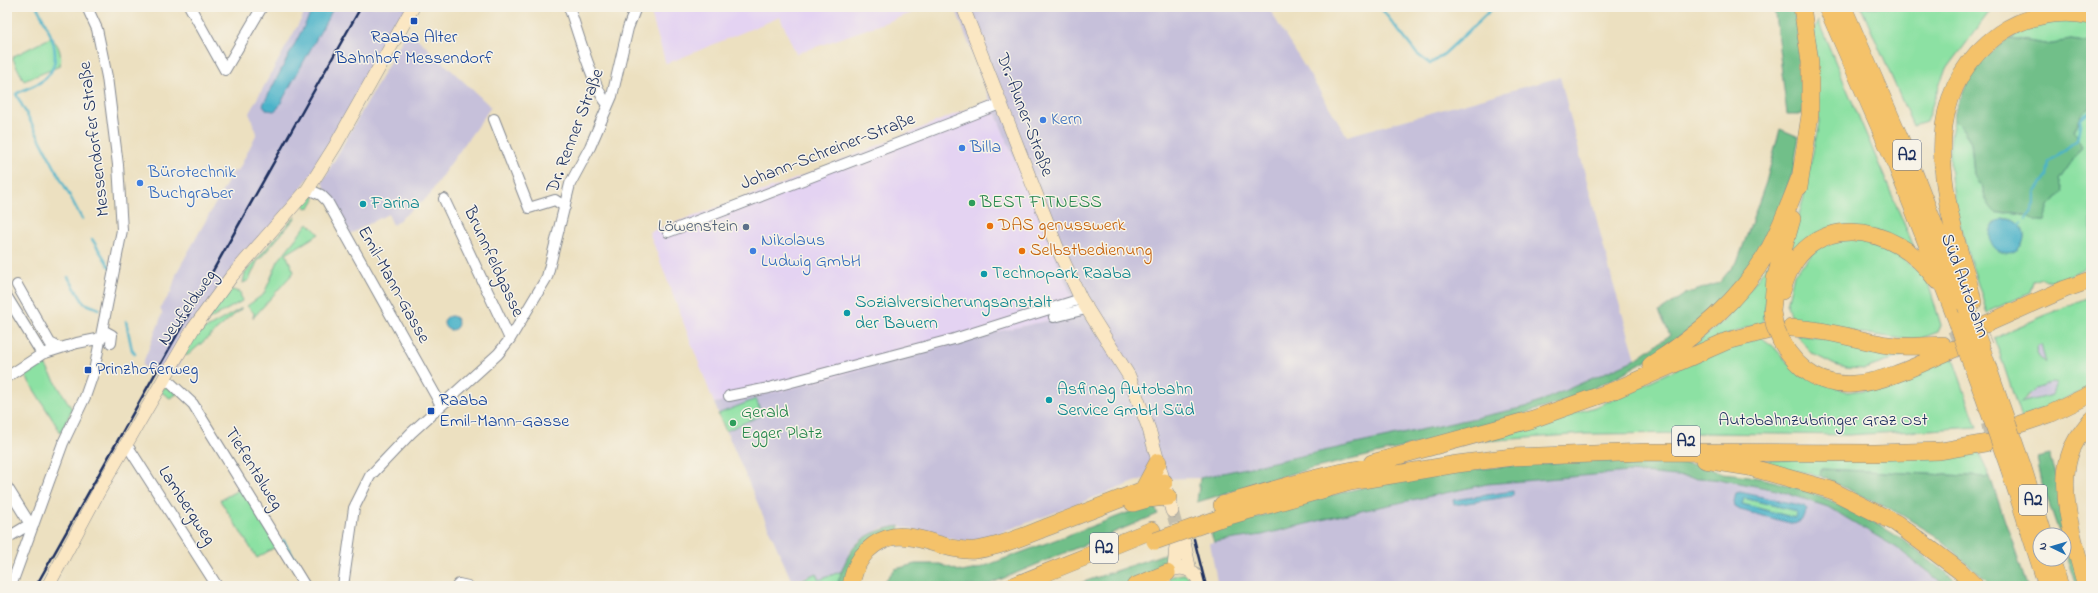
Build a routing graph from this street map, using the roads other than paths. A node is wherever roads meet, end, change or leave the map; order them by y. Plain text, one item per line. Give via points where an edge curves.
1 (88, 7) edge
2 (190, 7) edge
3 (262, 7) edge
4 (413, 7) edge
5 (569, 7) edge
6 (636, 7) edge
7 (964, 7) edge
8 (1802, 7) edge
9 (1827, 7) edge
10 (1843, 7) edge
11 (2091, 16) edge
12 (608, 104) junction
13 (1000, 104) junction
14 (494, 119) dead end
15 (1800, 177) junction
16 (308, 189) junction
17 (444, 199) dead end
18 (565, 207) junction
19 (668, 232) dead end
20 (2091, 269) edge
21 (2091, 280) edge
22 (17, 285) dead end
23 (2065, 289) junction
24 (2091, 291) edge
25 (7, 297) edge
26 (1948, 298) junction
27 (1084, 304) junction
28 (1969, 304) junction
29 (1777, 311) junction
30 (1054, 317) dead end
31 (1983, 331) junction
32 (1783, 334) junction
33 (105, 337) junction
34 (510, 339) junction
35 (60, 348) junction
36 (42, 354) junction
37 (1976, 355) junction
38 (7, 377) edge
39 (164, 377) junction
40 (2091, 394) edge
41 (729, 396) dead end
42 (1595, 396) junction
43 (441, 405) junction
44 (2091, 406) edge
45 (2091, 420) edge
46 (126, 445) junction
47 (1647, 452) junction
48 (1158, 462) junction
49 (2016, 467) junction
50 (1357, 468) junction
51 (7, 487) edge
52 (1143, 490) junction
53 (1168, 497) junction
54 (1216, 513) junction
55 (31, 525) junction
56 (2041, 527) edge
57 (1154, 535) junction
58 (7, 538) edge
59 (2054, 567) edge
60 (1190, 571) junction
61 (1167, 576) edge
62 (12, 586) edge
63 (48, 586) edge
64 (217, 586) edge
65 (305, 586) edge
66 (343, 586) edge
67 (457, 586) edge
68 (468, 586) edge
69 (851, 586) edge
70 (862, 586) edge
71 (1013, 586) edge
72 (1042, 586) edge
73 (1135, 586) edge
74 (1200, 586) edge
75 (1975, 586) edge
76 (2047, 586) edge
77 (2060, 586) edge
78 (2086, 586) edge

1 - 33 street, Messendorfer Straße via 97,29 107,78 118,165 122,230
2 - 3 street via 225,70
4 - 16 street, Neufeldweg
5 - 12 street via 597,88
6 - 12 street, Dr. Renner Straße
7 - 13 street, Dr.-Auner-Straße
8 - 15 highway via 1810,62 1810,115
9 - 26 highway, Süd Autobahn / A2 via 1897,167
10 - 28 highway, Süd Autobahn / A2
11 - 28 highway via 2040,16 2004,30 1976,54 1954,85 1947,107 1942,143 1942,170
12 - 18 street, Dr. Renner Straße via 590,147 570,184
13 - 19 street, Johann-Schreiner-Straße
13 - 27 street, Dr.-Auner-Straße via 1045,219
14 - 18 street via 529,208 555,200
15 - 29 highway via 1796,203 1775,279
15 - 42 highway via 1766,253 1740,291 1678,347 1650,366
16 - 39 street, Neufeldweg via 220,290
16 - 43 street, Emil-Mann-Gasse via 321,195 326,202
17 - 34 street, Brunnfeldgasse
18 - 34 street, Dr. Renner Straße via 546,277
20 - 23 highway
21 - 23 highway
22 - 35 street via 50,343
23 - 31 highway
24 - 31 highway
25 - 36 street
26 - 29 highway via 1925,266 1902,247 1874,234 1846,232 1819,240 1798,258 1785,282
26 - 37 highway, Süd Autobahn / A2, bridge via 1957,321
27 - 30 street
27 - 41 street via 769,388
27 - 48 street, Dr.-Auner-Straße via 1129,376
28 - 31 highway, Süd Autobahn, bridge
29 - 32 highway, bridge via 1775,327
31 - 37 highway, Süd Autobahn / A2, bridge
32 - 32 highway via 1790,355 1808,372 1825,380 1844,384 1863,384 1880,380 1949,345 1878,344 1827,331
32 - 42 highway via 1727,341 1615,390
33 - 35 street
33 - 55 street, Messendorfer Straße via 85,397
34 - 43 street, Dr. Renner Straße via 498,354
35 - 36 street
36 - 38 street
37 - 49 highway, Süd Autobahn / A2, bridge
39 - 46 street, Neufeldweg
39 - 65 street, Tiefentalweg via 193,404
40 - 44 highway via 2022,429 2052,425
42 - 50 highway via 1533,419 1388,457
43 - 66 street, Dr. Renner Straße via 395,448 370,476 354,508
45 - 78 highway via 2077,437 2069,457 2066,477 2066,498
46 - 63 street, Neufeldweg
46 - 64 street, Lambergweg
47 - 50 highway, Autobahnzubringer Graz Ost / A2 via 1940,451 1985,438 1875,443 1687,441 1570,444 1464,453
47 - 54 highway, Autobahnzubringer Graz Ost / A2 via 1559,454 1457,464 1350,482
47 - 75 highway via 1749,467 1832,490 1896,523 1960,571
48 - 52 highway
48 - 53 street, Dr.-Auner-Straße
49 - 56 highway, Süd Autobahn / A2
49 - 76 highway, Süd Autobahn / A2
50 - 54 highway, Autobahnzubringer Graz Ost / A2 via 1279,488
51 - 55 street
52 - 53 highway
52 - 69 highway via 985,549 965,550 906,537 888,538 865,551
53 - 70 highway via 1133,503 987,558 957,558 906,546 884,550 871,559 863,574
54 - 57 highway, Autobahnzubringer Graz Ost / A2, bridge
55 - 58 street
55 - 62 street, Messendorfer Straße
57 - 71 highway, Autobahnzubringer Graz Ost / A2
57 - 72 highway, Autobahnzubringer Graz Ost / A2
59 - 77 highway
60 - 61 street via 1182,568
60 - 61 street via 1180,543
60 - 74 street via 1196,576
61 - 73 highway
67 - 68 street

